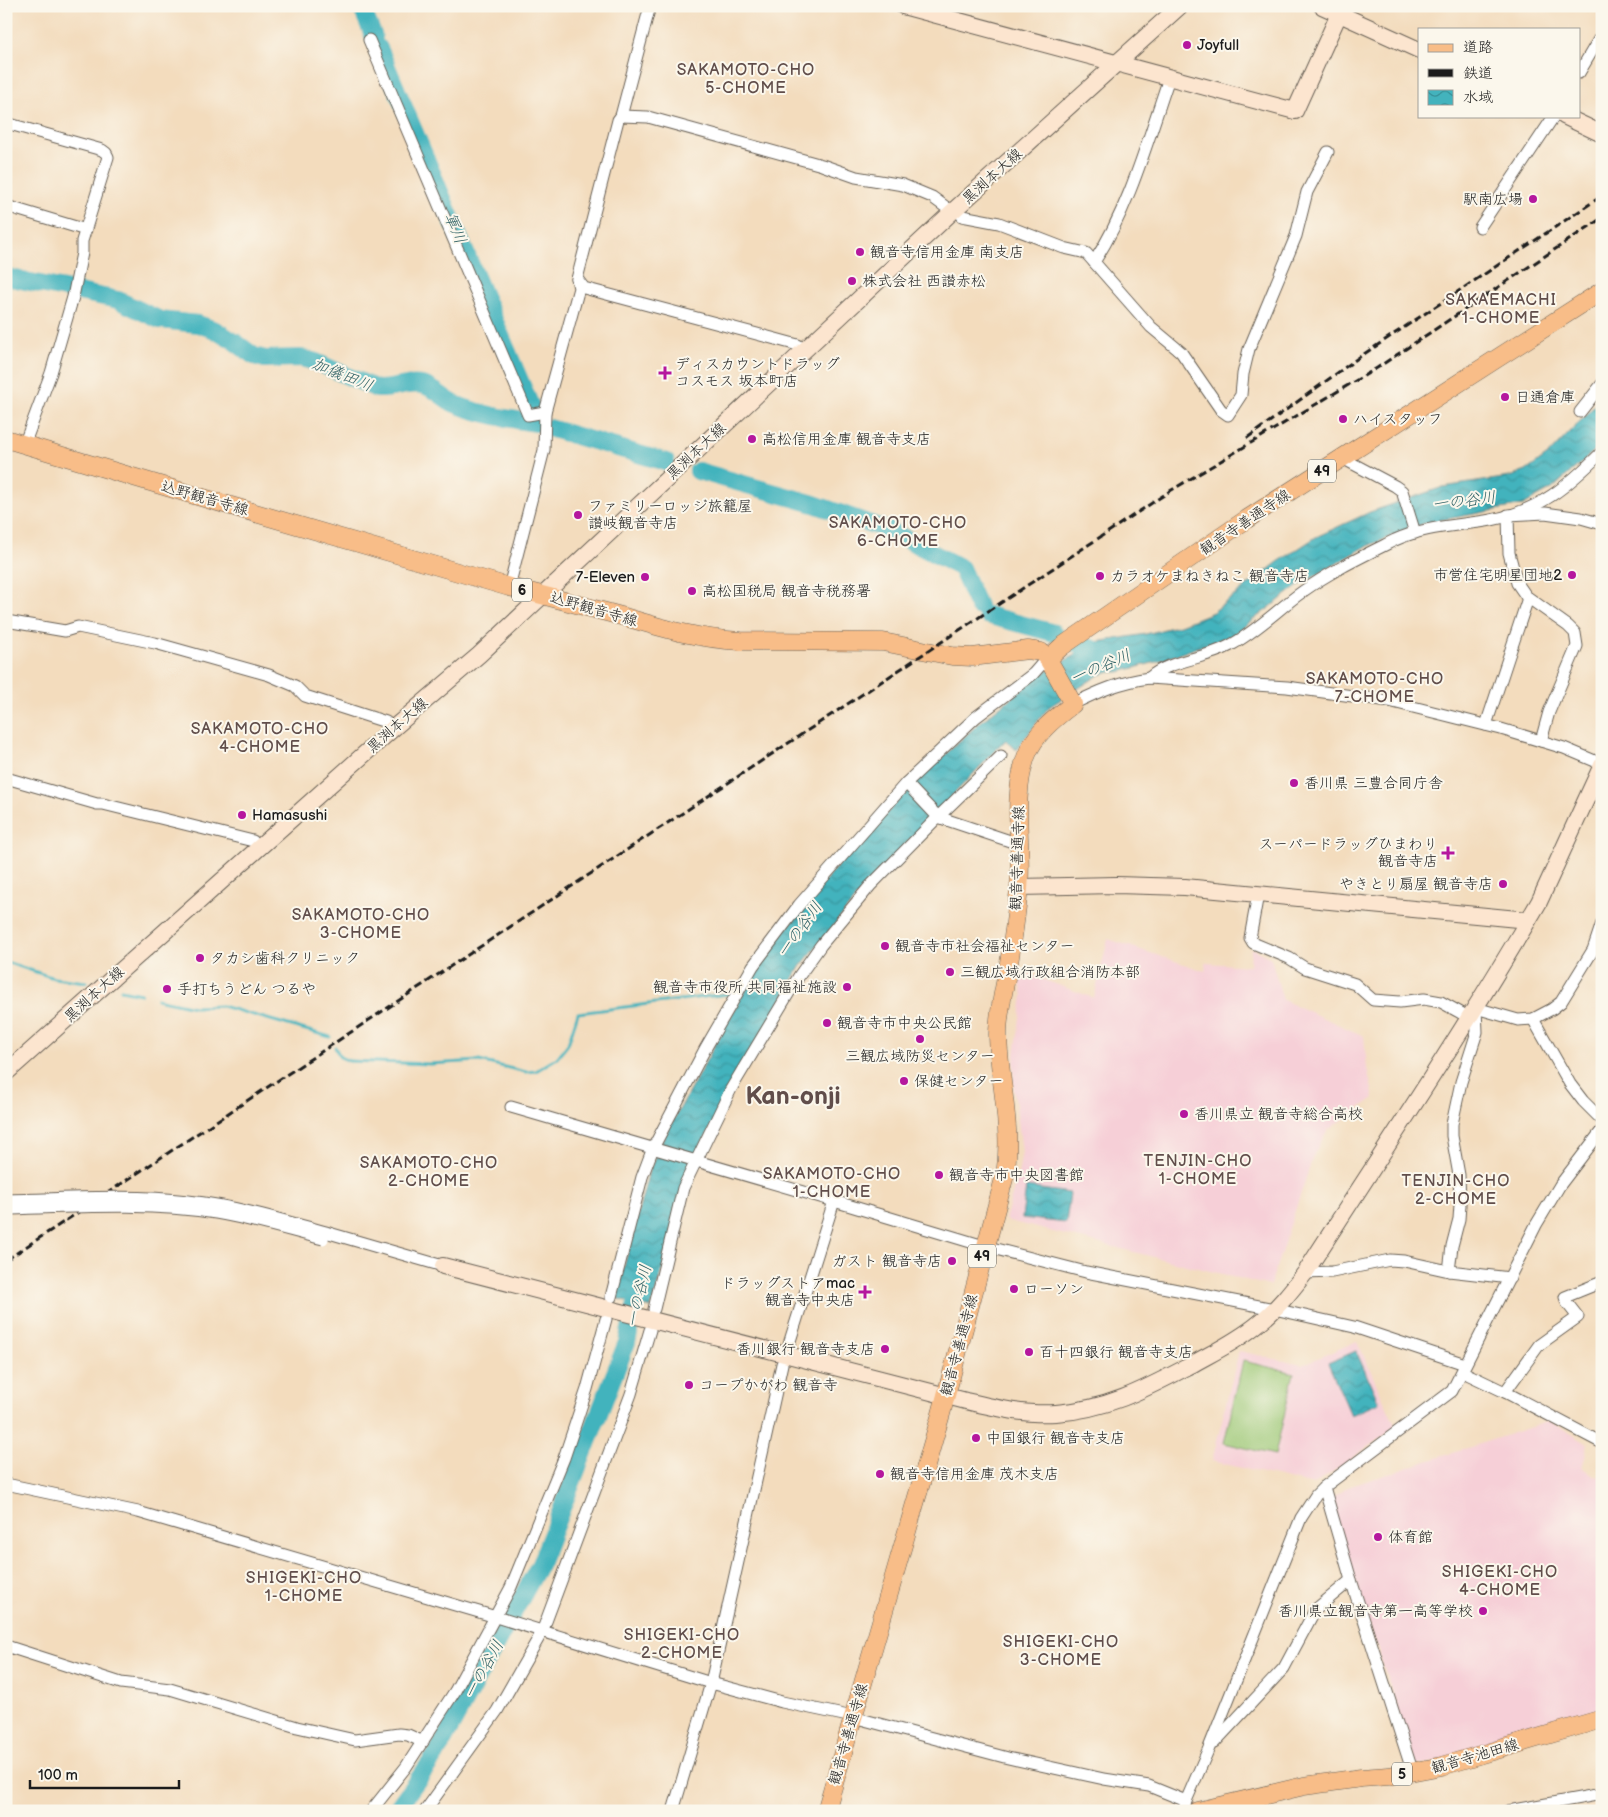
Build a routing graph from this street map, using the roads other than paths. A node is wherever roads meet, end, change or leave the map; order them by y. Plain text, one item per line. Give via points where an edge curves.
1 (650, 6) edge
2 (903, 6) edge
3 (1180, 6) edge
4 (1322, 6) edge
5 (1339, 14) junction
6 (1601, 36) edge
7 (368, 40) dead end
8 (1418, 50) edge
9 (1118, 63) junction
10 (1580, 71) edge
11 (1169, 78) junction
12 (621, 116) junction
13 (1553, 118) edge
14 (1568, 118) edge
15 (6, 123) edge
16 (1602, 134) edge
17 (1328, 152) dead end
18 (6, 206) edge
19 (947, 208) dead end
20 (962, 216) dead end
21 (1480, 227) dead end
22 (86, 230) junction
23 (1094, 262) junction
24 (577, 279) junction
25 (1602, 291) edge
26 (798, 345) dead end
27 (1602, 384) edge
28 (544, 412) junction
29 (1580, 412) dead end
30 (6, 439) edge
31 (24, 445) junction
32 (1602, 452) edge
33 (1342, 458) junction
34 (1508, 516) junction
35 (1602, 524) edge
36 (1416, 533) junction
37 (509, 587) junction
38 (543, 594) junction
39 (1528, 598) junction
40 (6, 621) edge
41 (1050, 662) junction
42 (1149, 678) junction
43 (1071, 700) junction
44 (386, 722) dead end
45 (1486, 725) junction
46 (1541, 741) junction
47 (1001, 756) dead end
48 (1602, 765) edge
49 (6, 778) edge
50 (906, 783) junction
51 (938, 817) junction
52 (253, 841) dead end
53 (1019, 844) junction
54 (1019, 887) junction
55 (1258, 894) junction
56 (1528, 920) junction
57 (1602, 924) edge
58 (1473, 1013) junction
59 (1533, 1019) junction
60 (6, 1073) edge
61 (511, 1107) dead end
62 (1602, 1120) edge
63 (1602, 1130) edge
64 (652, 1148) junction
65 (697, 1160) junction
66 (6, 1200) edge
67 (834, 1201) junction
68 (6, 1208) edge
69 (328, 1236) junction
70 (984, 1246) junction
71 (443, 1266) joint
72 (1449, 1270) junction
73 (1305, 1273) junction
74 (1510, 1278) junction
75 (1602, 1282) edge
76 (609, 1308) junction
77 (1274, 1309) junction
78 (652, 1320) junction
79 (790, 1344) dead end
80 (782, 1364) dead end
81 (1464, 1368) junction
82 (1505, 1392) junction
83 (945, 1396) junction
84 (1602, 1443) edge
85 (6, 1484) edge
86 (1324, 1487) junction
87 (1351, 1580) junction
88 (496, 1617) junction
89 (542, 1632) junction
90 (6, 1646) edge
91 (711, 1683) junction
92 (853, 1717) junction
93 (1602, 1719) edge
94 (423, 1742) junction
95 (1209, 1748) junction
96 (1413, 1772) junction
97 (1602, 1794) edge
98 (1189, 1807) edge
99 (371, 1811) edge
100 (425, 1811) edge
101 (673, 1811) edge
102 (826, 1811) edge
103 (1508, 1811) edge

1 - 12 street
2 - 9 street
3 - 9 street, 黒渕本大線
4 - 5 street
5 - 8 street
5 - 11 street via 1295,111
6 - 10 street
7 - 28 street via 528,415
9 - 11 street
9 - 38 street, 黒渕本大線 via 953,211
11 - 23 street via 1121,214
12 - 19 street via 648,117 856,177 903,185 932,197
12 - 24 street
13 - 21 street
14 - 16 street
15 - 22 street via 106,153 106,163
17 - 23 street via 1307,192 1296,236 1248,350 1241,395 1228,415 1221,410 1181,352 1151,326
18 - 22 street
20 - 23 street via 999,223 1086,253
22 - 31 street via 74,292 51,373
24 - 26 street via 584,288
24 - 28 street via 579,288
25 - 33 main road, 観音寺善通寺線 / 49
27 - 29 street
28 - 37 street via 544,450
30 - 31 main road, 込野観音寺線 / 6
31 - 37 main road, 込野観音寺線 / 6
32 - 34 street via 1565,487 1527,510
33 - 36 street via 1402,491
33 - 41 main road, 観音寺善通寺線 / 49 via 1061,647
34 - 35 street via 1545,513
34 - 36 street
34 - 39 street via 1509,552 1518,584
36 - 42 street via 1338,569 1230,646 1157,671
37 - 38 main road, 込野観音寺線 / 6
38 - 41 main road, 込野観音寺線 / 6 via 689,636 720,640 883,642 952,656 1028,650 1041,652
38 - 60 street, 黒渕本大線
39 - 45 street
39 - 46 street via 1568,626 1575,634 1577,646
40 - 44 street via 65,631 78,627 155,643 268,675 295,686 305,696
41 - 43 main road
41 - 50 street via 1040,666 976,717
42 - 43 street via 1126,681
42 - 45 street via 1345,694 1389,701
43 - 53 main road, 観音寺善通寺線 / 49 via 1037,738 1027,756 1018,806
45 - 46 street
46 - 48 street
47 - 51 street
48 - 56 street
49 - 52 street via 97,804
50 - 51 street
50 - 64 street via 799,905 753,966
51 - 53 street
51 - 65 street via 870,886 799,976 731,1088
53 - 54 main road, 観音寺善通寺線 / 49
54 - 55 street via 1185,887
54 - 70 main road, 観音寺善通寺線 / 49 via 998,1032 1008,1159
55 - 56 street
55 - 58 street via 1250,938 1253,943 1305,968 1355,984 1374,1000 1400,1002 1424,999
56 - 58 street
57 - 59 street via 1593,950 1561,1002
58 - 59 street
58 - 72 street via 1477,1032 1452,1124 1460,1175 1460,1205
58 - 73 street
59 - 62 street via 1570,1084
61 - 64 street
63 - 74 street via 1560,1185 1536,1224
64 - 65 street
64 - 76 street
65 - 67 street
65 - 78 street via 683,1188
66 - 69 street, bridge via 145,1198 188,1201 260,1213
67 - 70 street
67 - 79 street
68 - 69 street, bridge via 120,1206 183,1209
69 - 71 street
70 - 77 street via 1086,1272
70 - 83 main road, 観音寺善通寺線 / 49
71 - 76 street
72 - 73 street via 1390,1260 1332,1272
72 - 74 street
73 - 77 street
74 - 81 street
75 - 82 street via 1565,1296 1578,1317 1539,1345
76 - 78 street
76 - 88 street via 564,1458
77 - 81 street via 1354,1327
77 - 83 street via 1259,1323 1212,1354 1123,1399 1096,1407 1032,1413
78 - 83 street
78 - 89 street via 631,1394
80 - 91 street
81 - 82 street
81 - 86 street via 1452,1392
82 - 84 street
83 - 92 main road, 観音寺善通寺線 / 49
85 - 88 street via 138,1512
86 - 87 street
86 - 95 street via 1301,1518
87 - 95 street via 1315,1610 1284,1668
87 - 96 street
88 - 89 street
88 - 94 street
89 - 91 street
89 - 100 street via 497,1711
90 - 94 street via 121,1683 170,1689 307,1729 355,1740 399,1734
91 - 92 street
91 - 101 street
92 - 98 street via 1008,1758 1149,1786
92 - 102 main road, 観音寺善通寺線 / 49
93 - 96 main road, 観音寺池田線 / 5
94 - 99 street
95 - 98 street
96 - 98 main road, 観音寺池田線 / 5 via 1304,1786
97 - 103 street

